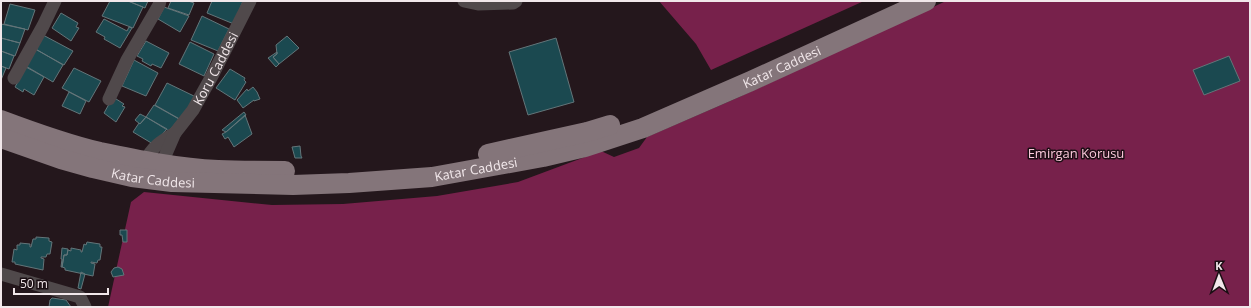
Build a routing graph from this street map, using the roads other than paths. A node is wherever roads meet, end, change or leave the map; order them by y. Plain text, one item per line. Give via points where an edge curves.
1 (55, 1) edge
2 (160, 1) edge
3 (250, 1) edge
4 (464, 1) edge
5 (516, 1) edge
6 (894, 1) edge
7 (926, 1) edge
8 (14, 78) dead end
9 (109, 99) dead end
10 (1, 120) edge
11 (1, 138) edge
12 (152, 171) junction
13 (1, 274) edge
14 (85, 307) edge

1 - 8 street
2 - 9 street via 127,60
3 - 12 street, Koru Caddesi via 193,110 175,133 157,144 147,156
4 - 5 street via 478,4
6 - 12 main road, Katar Caddesi via 677,99 632,118 587,132 477,157 378,168
7 - 12 main road, Katar Caddesi via 643,128 585,147 512,163 424,177 349,183 195,183
10 - 12 main road, Katar Caddesi
11 - 12 main road, Katar Caddesi via 61,159
13 - 14 street via 80,297

